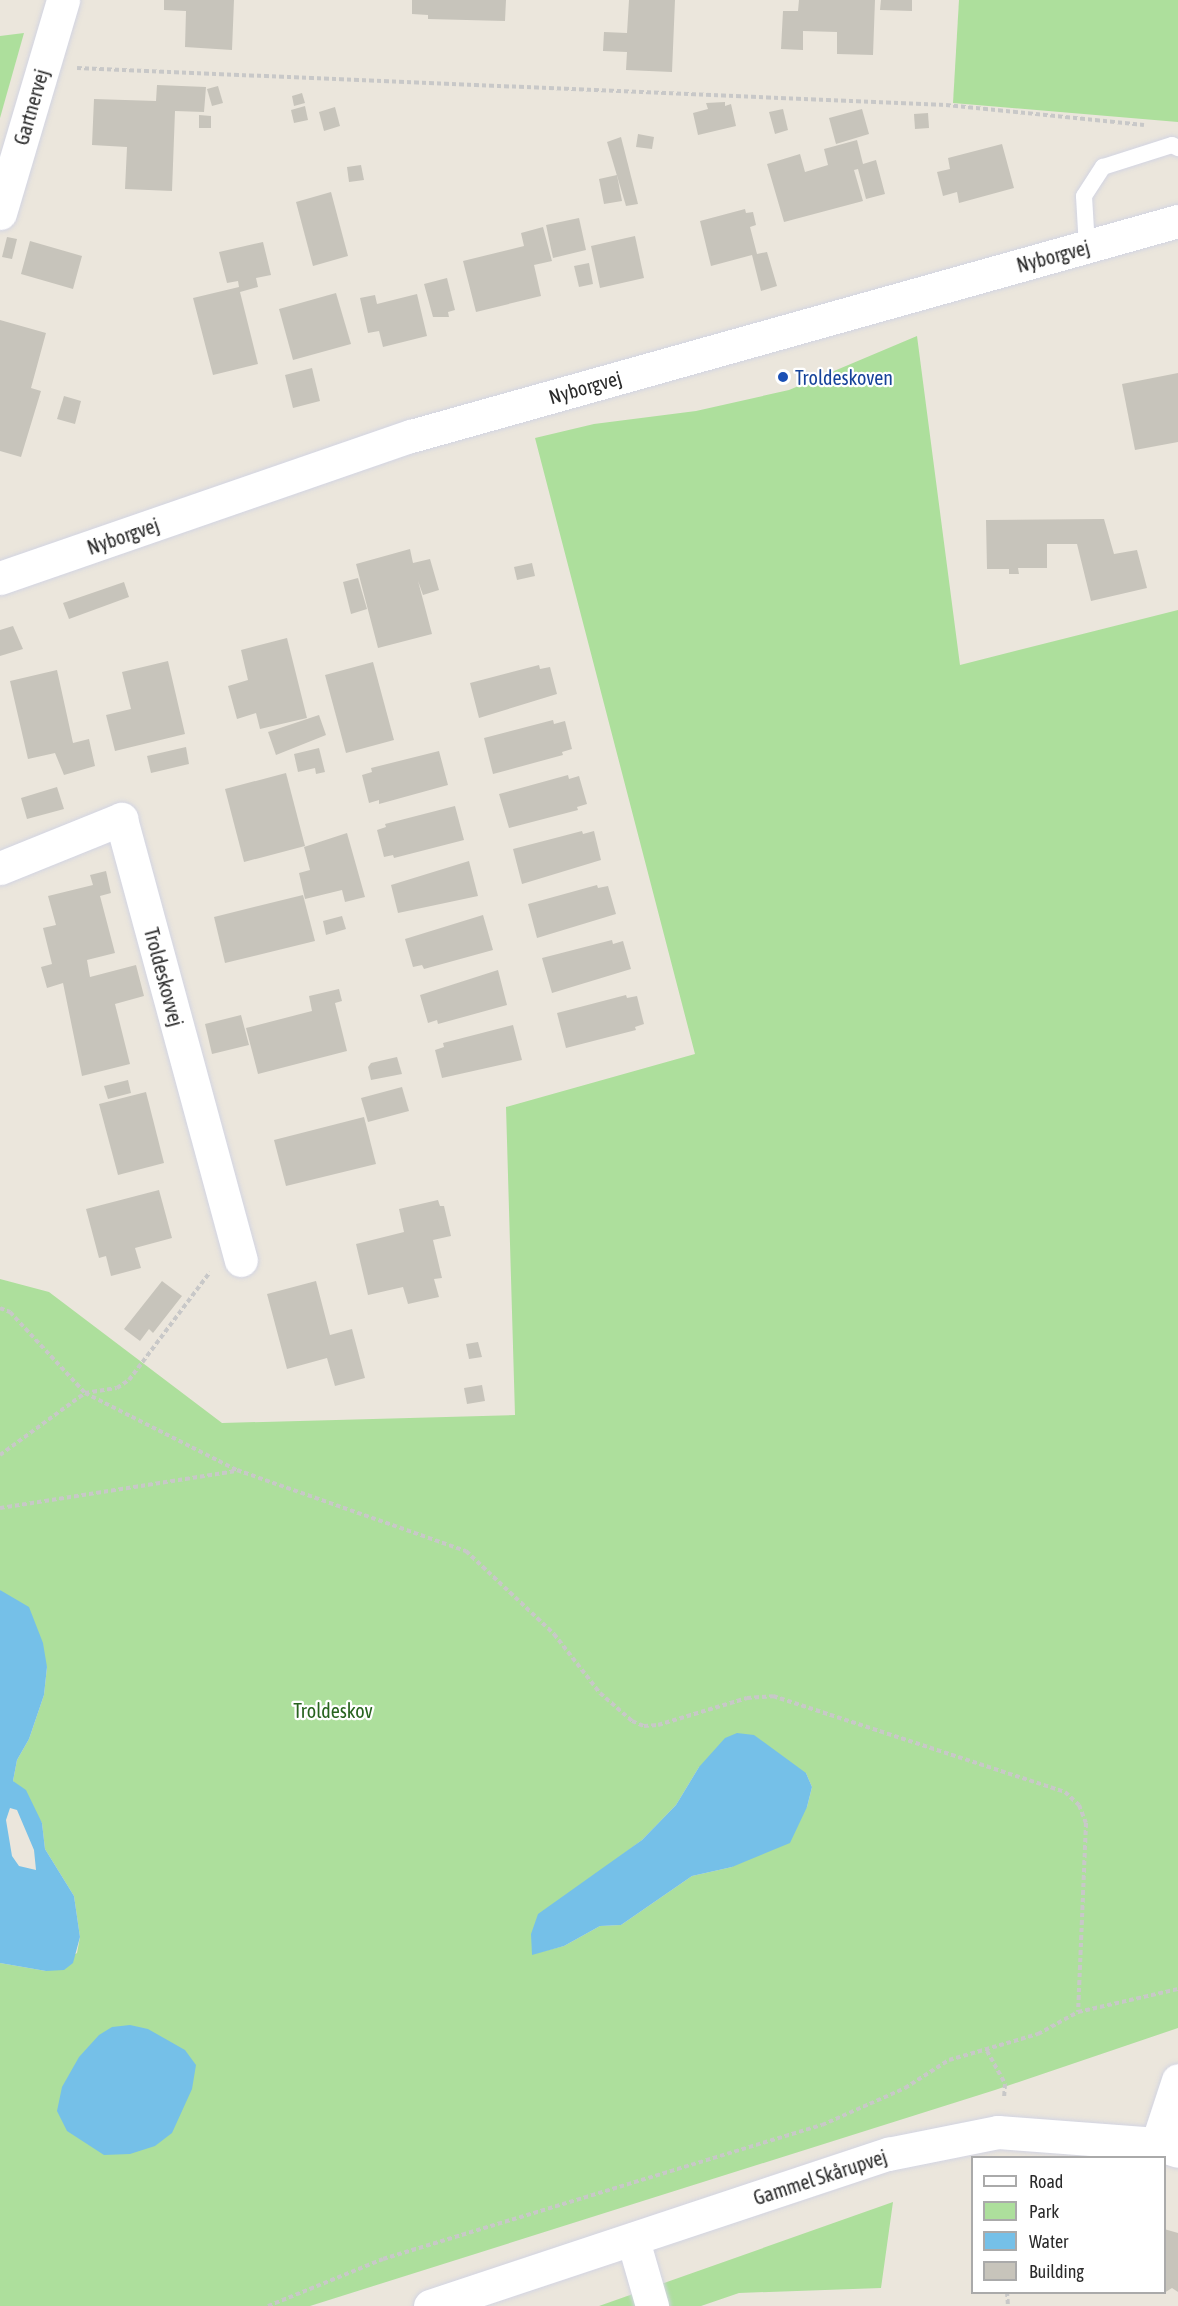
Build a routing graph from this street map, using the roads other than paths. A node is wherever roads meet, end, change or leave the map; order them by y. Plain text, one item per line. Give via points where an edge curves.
1 (63, 0) edge
2 (1175, 147) edge
3 (0, 213) edge
4 (1178, 220) edge
5 (1087, 247) junction
6 (0, 578) edge
7 (0, 868) edge
8 (241, 1260) road end
9 (1178, 2080) edge
10 (1167, 2148) edge
11 (633, 2240) junction
12 (430, 2306) edge
13 (652, 2306) edge

1 - 3 street, Gartnervej
2 - 5 lane via 1103,167 1084,196
4 - 5 street, Nyborgvej
5 - 6 street, Nyborgvej via 411,436
7 - 8 street, Troldeskovvej via 122,819
9 - 10 street, Gammel Skårupvej
10 - 11 street, Gammel Skårupvej via 998,2132 888,2154
11 - 12 street, Gammel Skårupvej
11 - 13 street

